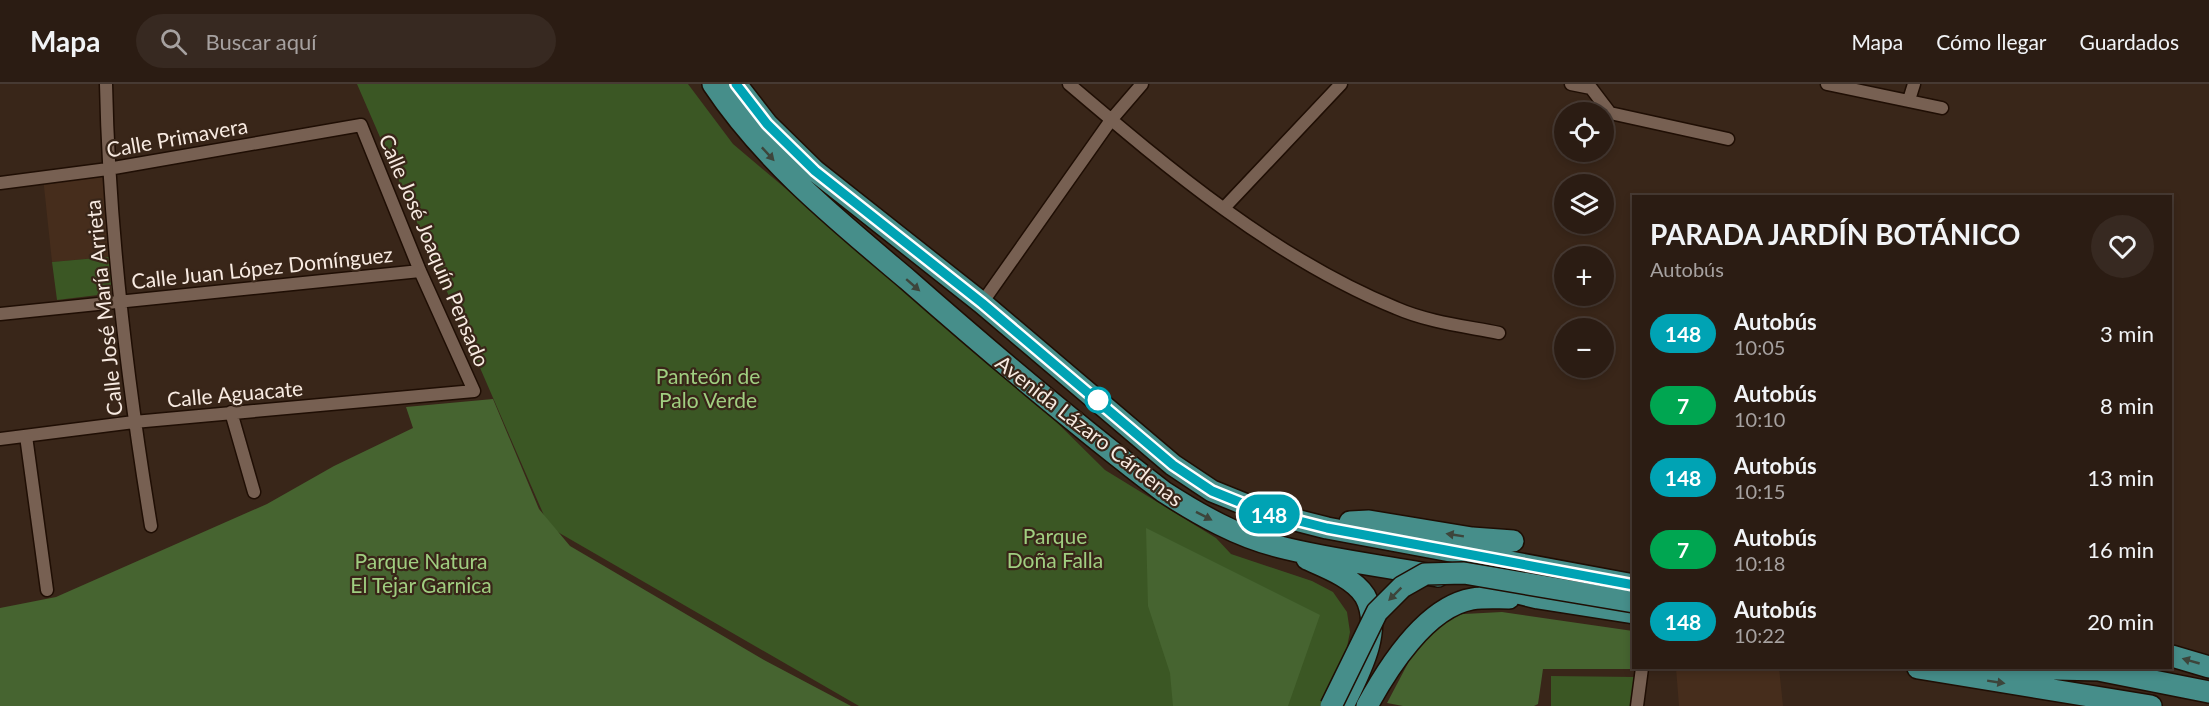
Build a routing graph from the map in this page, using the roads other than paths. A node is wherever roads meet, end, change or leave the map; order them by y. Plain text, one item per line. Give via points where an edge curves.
1 (106, 84) edge
2 (704, 84) edge
3 (713, 84) edge
4 (736, 84) edge
5 (751, 84) edge
6 (1069, 84) edge
7 (1142, 84) edge
8 (1341, 84) edge
9 (1571, 84) edge
10 (1827, 84) edge
11 (1914, 84) edge
12 (1909, 100) junction
13 (1942, 108) dead end
14 (730, 110) junction
15 (1111, 120) junction
16 (767, 124) junction
17 (361, 125) joint
18 (1728, 139) dead end
19 (108, 169) junction
20 (0, 183) edge
21 (1224, 208) junction
22 (420, 271) junction
23 (120, 300) junction
24 (982, 303) junction
25 (0, 314) edge
26 (1498, 333) dead end
27 (474, 390) joint
28 (231, 412) junction
29 (134, 422) junction
30 (26, 436) junction
31 (0, 439) edge
32 (254, 492) dead end
33 (151, 526) dead end
34 (1327, 528) junction
35 (1513, 541) dead end
36 (1279, 547) junction
37 (1632, 585) edge
38 (47, 590) dead end
39 (1538, 598) junction
40 (1632, 602) edge
41 (1632, 613) edge
42 (2172, 656) dead end
43 (2209, 667) edge
44 (1642, 669) edge
45 (1924, 669) edge
46 (2096, 669) edge
47 (2209, 692) edge
48 (1331, 706) edge
49 (1343, 706) edge
50 (1367, 706) edge
51 (1637, 706) edge
52 (2151, 706) edge

1 - 19 street, Calle José María Arrieta
2 - 14 highway
3 - 14 highway, Avenida Lázaro Cárdenas
4 - 16 highway, Avenida Lázaro Cárdenas
5 - 16 highway
6 - 15 street
7 - 15 street
8 - 21 street
9 - 18 street via 1591,88 1610,113
10 - 12 street
11 - 12 street
12 - 13 street
14 -> 36 highway, Avenida Lázaro Cárdenas via 795,183 1122,459 1198,513
15 - 21 street
15 - 24 street
16 - 24 highway, Avenida Lázaro Cárdenas via 815,171
17 - 19 street, Calle Primavera
17 - 22 street, Calle José Joaquín Pensado
19 - 20 street, Calle Primavera
19 - 23 street, Calle José María Arrieta
21 - 26 street via 1311,268 1396,309
22 - 23 street, Calle Juan López Domínguez
22 - 27 street, Calle José Joaquín Pensado
23 - 25 street, Calle Juan López Domínguez
23 - 29 street, Calle José María Arrieta
24 - 34 highway, Avenida Lázaro Cárdenas via 1173,465 1212,491 1264,512
27 - 28 street, Calle Aguacate
28 - 29 street, Calle Aguacate
28 - 32 street
29 - 30 street, Calle Aguacate
29 - 33 street, Calle José María Arrieta
30 - 31 street, Calle Aguacate
30 - 38 street
35 -> 34 highway via 1370,521
34 - 37 highway, Avenida Lázaro Cárdenas
36 - 39 highway, Avenida Lázaro Cárdenas
36 - 49 highway via 1322,566 1354,585 1364,596 1372,632 1359,674
39 - 41 highway, Avenida Lázaro Cárdenas
39 - 50 highway via 1472,599 1454,605 1403,650
40 -> 48 highway, bridge via 1474,575 1425,574 1402,587 1377,612
43 -> 42 highway
44 - 51 street
45 -> 52 highway
46 - 47 highway

